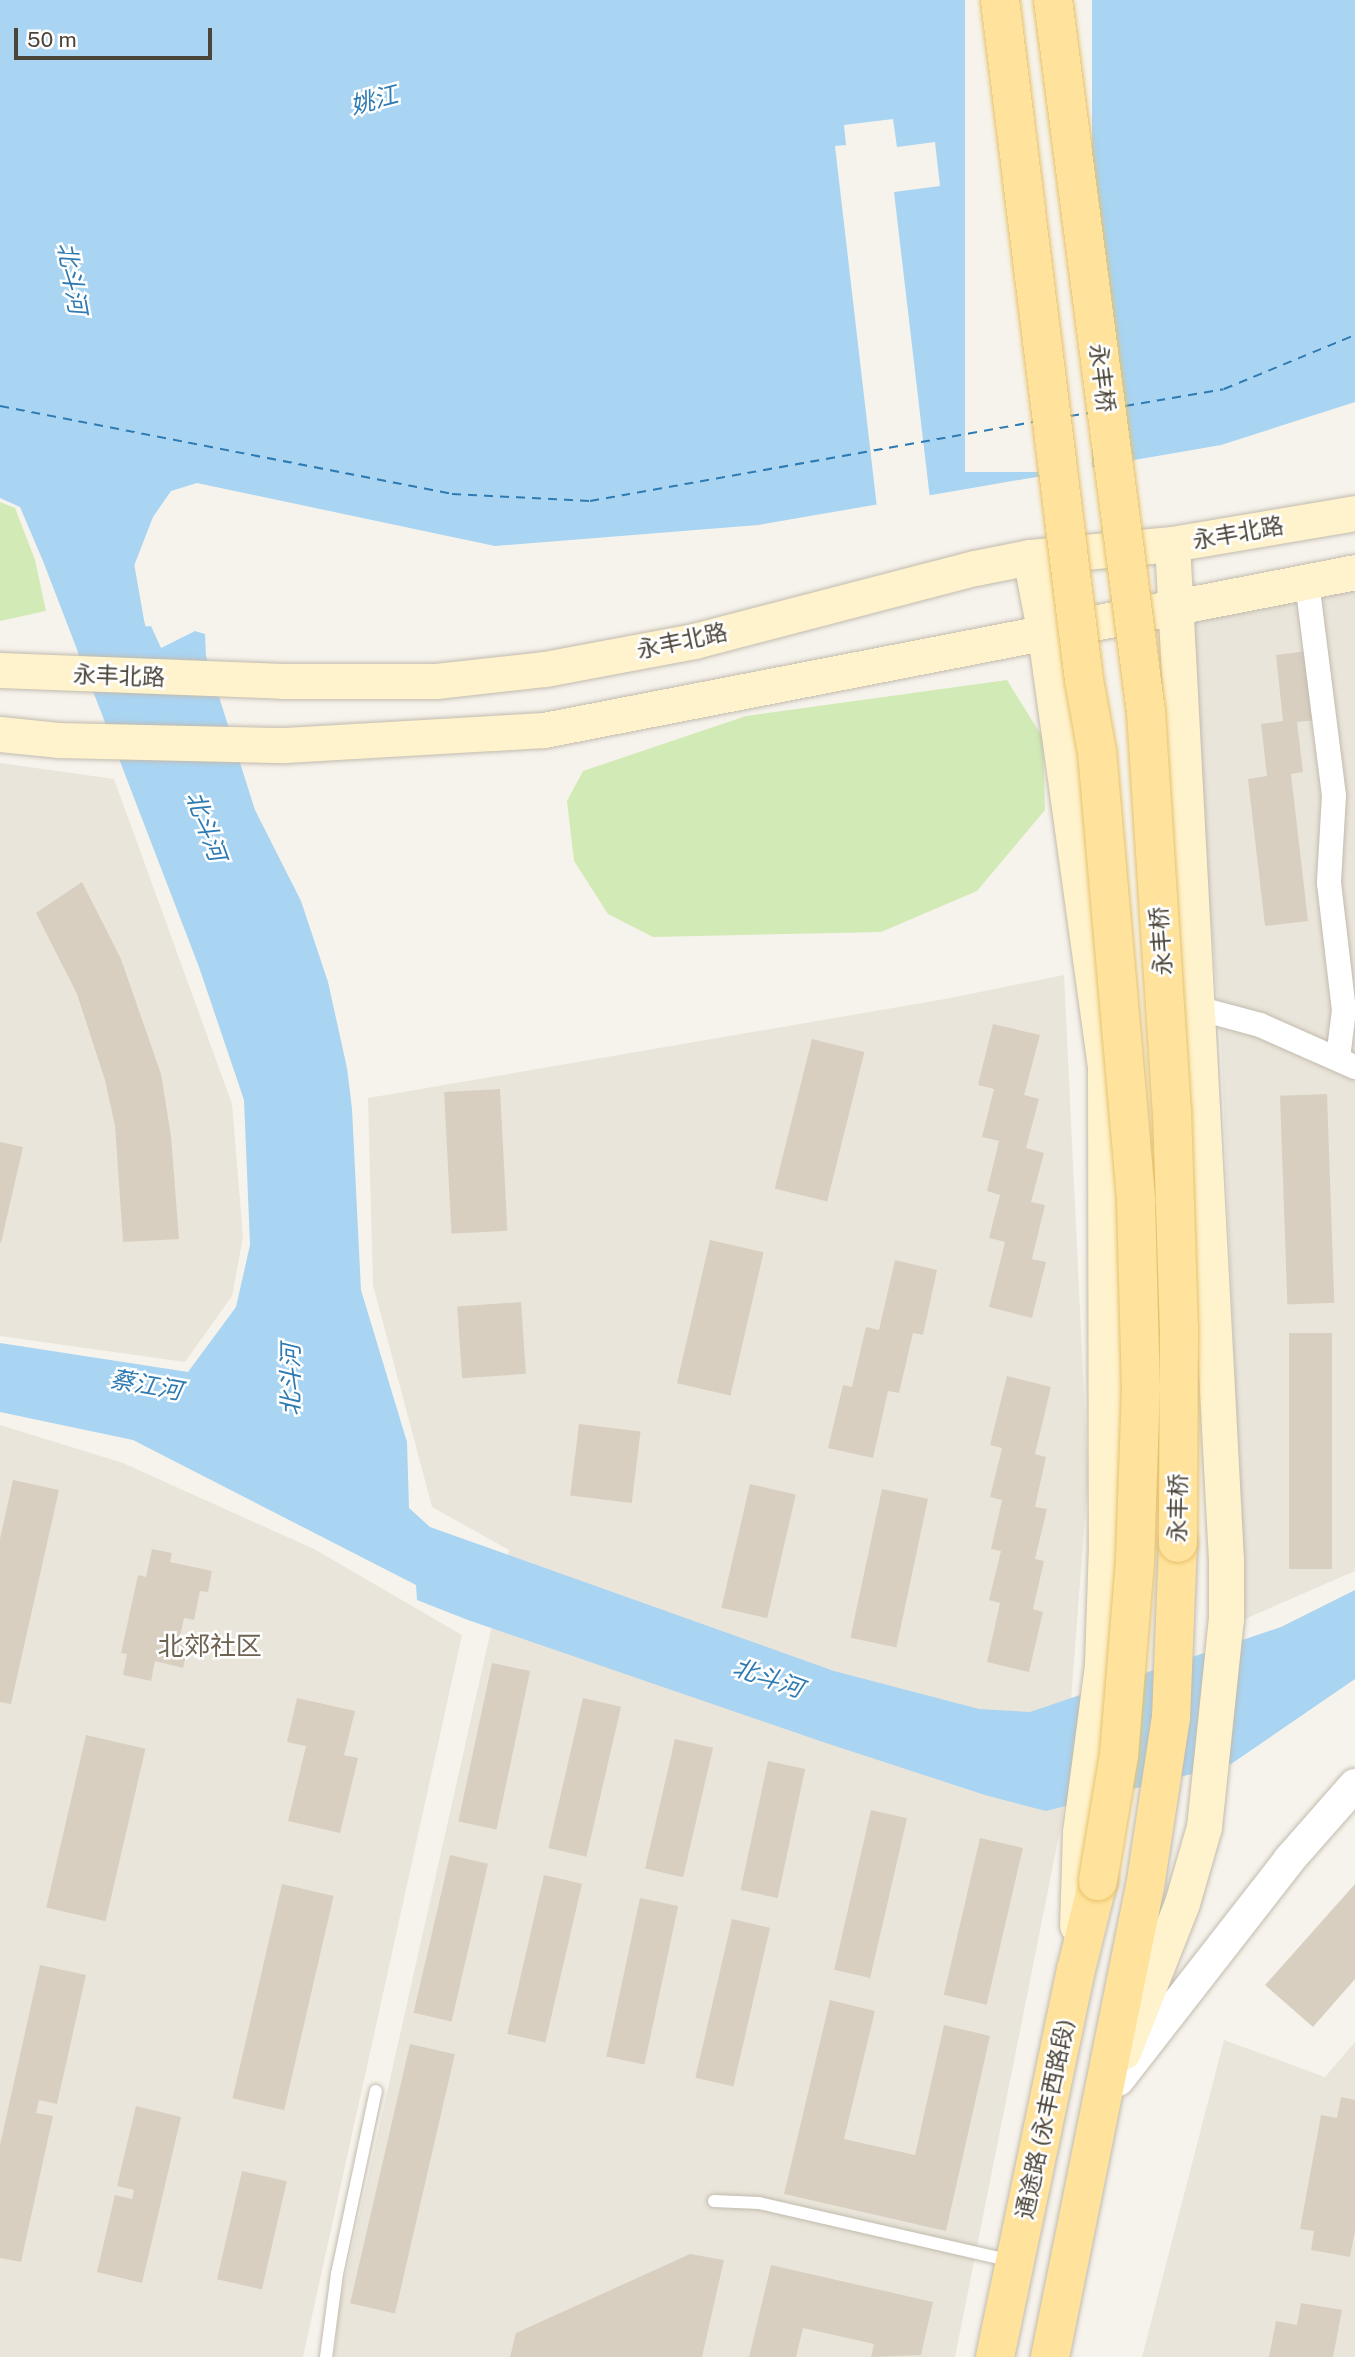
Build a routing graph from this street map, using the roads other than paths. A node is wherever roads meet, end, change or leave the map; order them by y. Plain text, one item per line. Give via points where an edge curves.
1 (1000, 0) edge
2 (1053, 0) edge
3 (1355, 513) edge
4 (1172, 544) junction
5 (1030, 557) junction
6 (1355, 572) edge
7 (1307, 582) junction
8 (1175, 608) junction
9 (1045, 634) junction
10 (0, 670) edge
11 (0, 734) edge
12 (1197, 1008) junction
13 (1347, 1062) edge
14 (1355, 1785) edge
15 (1098, 1881) joint
16 (1076, 1970) junction
17 (376, 2091) dead end
18 (1104, 2098) junction
19 (713, 2201) dead end
20 (1015, 2262) junction
21 (326, 2357) edge
22 (995, 2357) edge
23 (1050, 2357) edge

1 - 15 main road, 永丰桥, bridge via 1084,680 1097,752 1136,1202 1141,1387 1135,1560 1119,1755
2 - 18 main road, 永丰桥, bridge via 1146,712 1172,1110 1179,1328 1171,1718 1145,1886
3 - 4 main road, 永丰北路
4 - 5 main road, 永丰北路
4 - 8 main road
5 - 9 main road
5 - 10 main road, 永丰北路 via 694,641 545,669 436,681 283,681
6 - 7 main road
7 - 8 main road
7 - 13 street via 1334,795 1329,883
8 - 9 main road
8 - 12 main road
9 - 11 main road via 544,730 285,745 58,740
9 - 16 main road via 1105,1068 1107,1544 1102,1665 1080,1832
12 - 13 street via 1260,1026
12 - 18 main road via 1226,1619 1204,1827 1182,1903
14 - 18 street via 1289,1860
15 - 16 main road, 通途路 (永丰西路段)
16 - 20 main road, 通途路 (永丰西路段)
17 - 21 lane via 337,2274
18 - 23 main road
19 - 20 lane via 759,2203
20 - 22 main road, 通途路 (永丰西路段)

